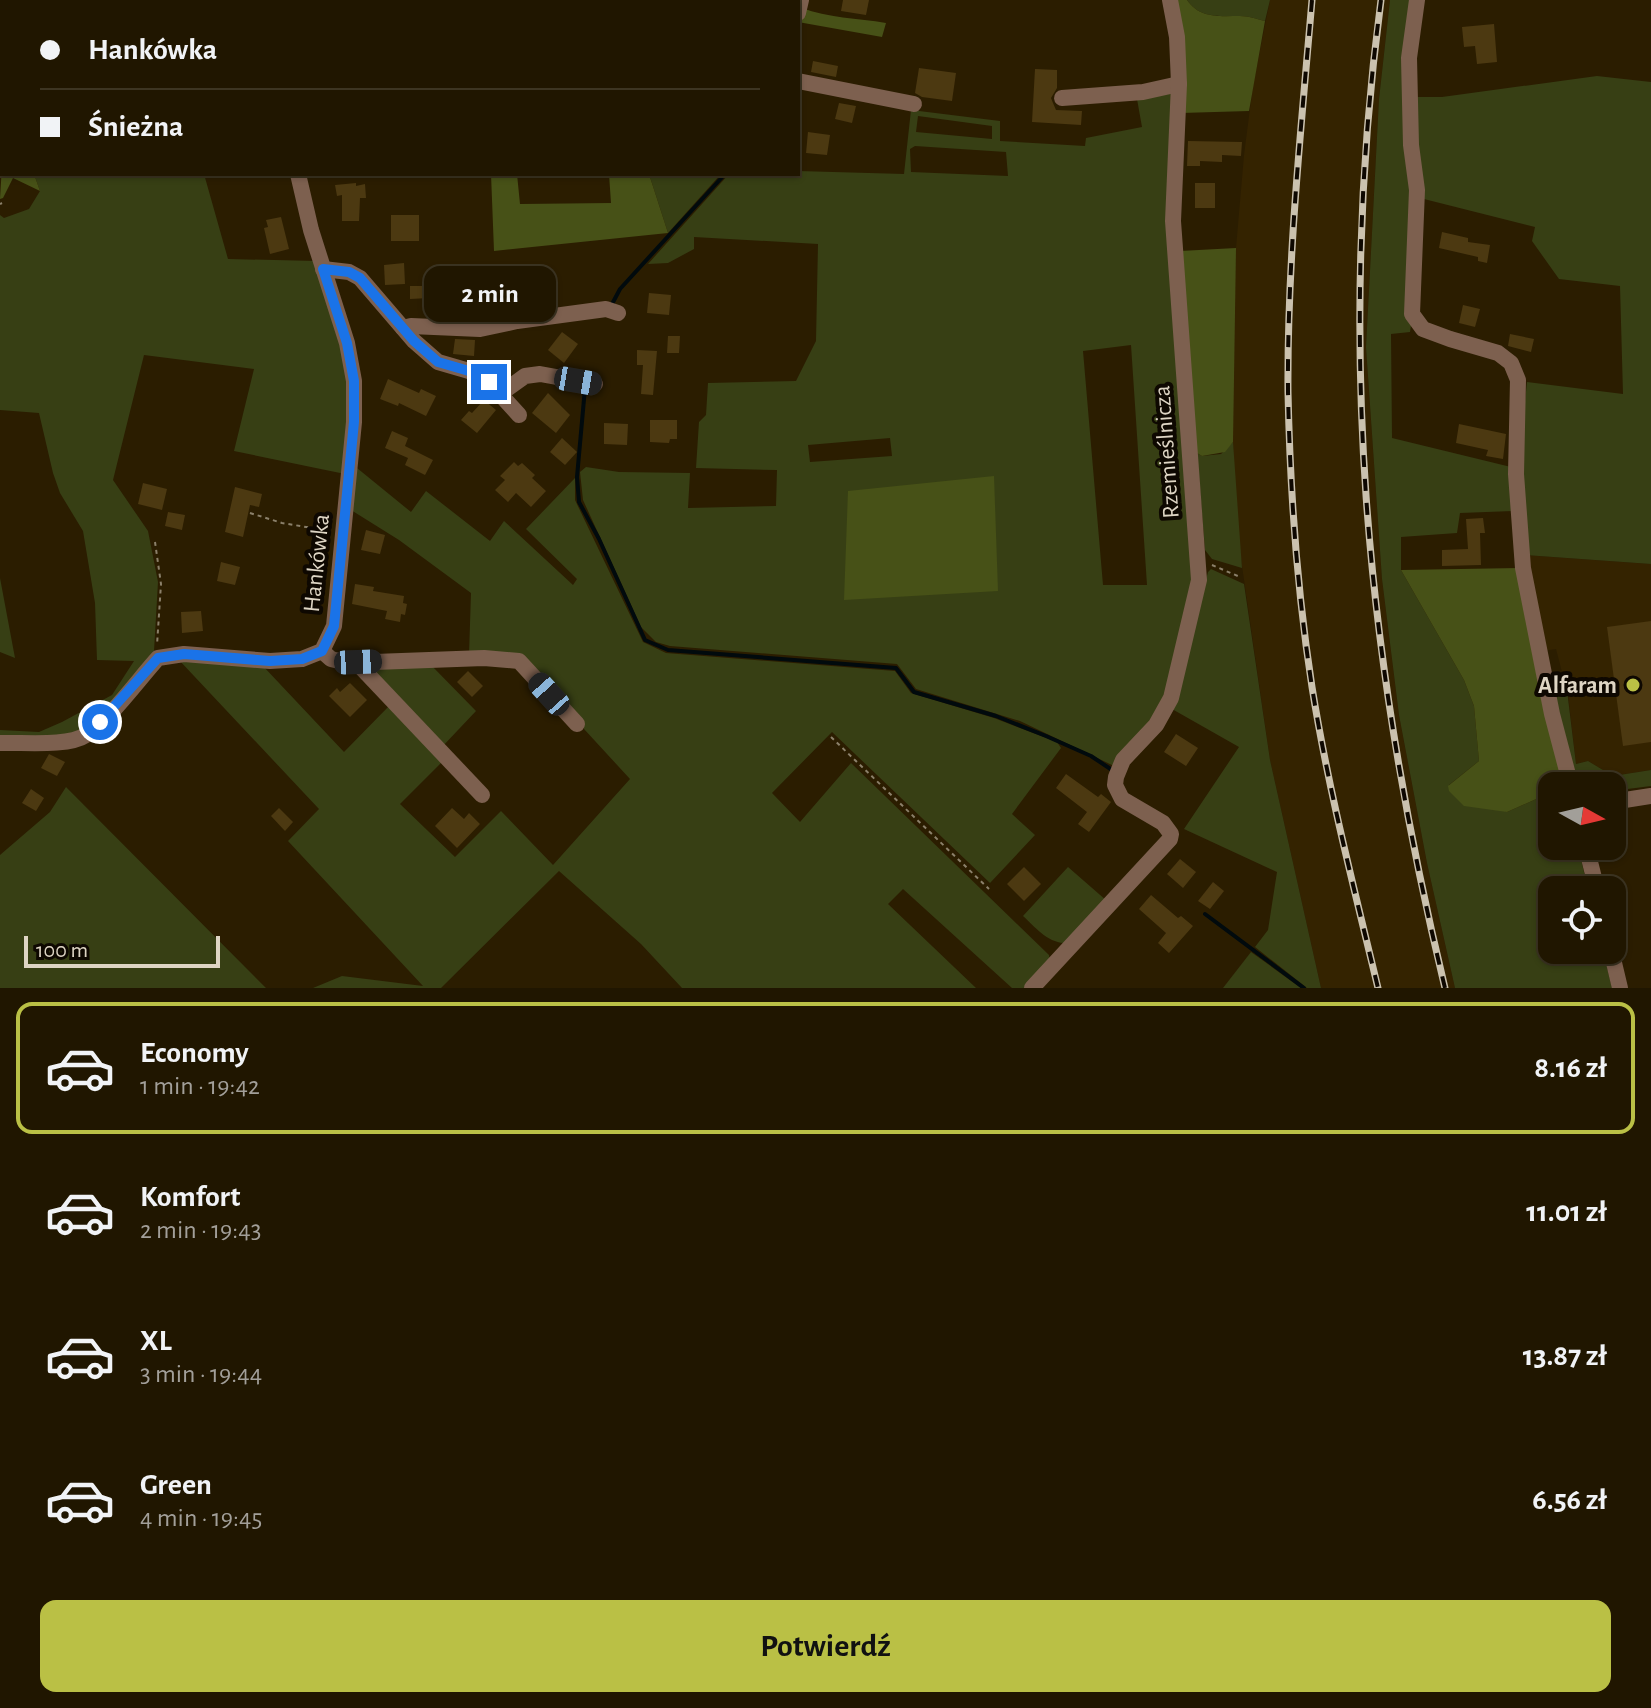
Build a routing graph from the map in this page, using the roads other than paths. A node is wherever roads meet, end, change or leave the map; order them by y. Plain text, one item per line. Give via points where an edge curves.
1 (1170, 0) edge
2 (1417, 0) edge
3 (800, 81) edge
4 (1179, 84) junction
5 (1062, 98) dead end
6 (914, 104) dead end
7 (299, 176) edge
8 (323, 269) junction
9 (612, 311) dead end
10 (403, 328) junction
11 (595, 384) dead end
12 (500, 394) junction
13 (519, 415) dead end
14 (322, 651) junction
15 (356, 662) junction
16 (577, 724) dead end
17 (0, 743) edge
18 (1567, 772) edge
19 (482, 795) dead end
20 (1651, 796) edge
21 (1626, 800) edge
22 (1614, 964) edge
23 (1032, 988) edge
24 (1620, 988) edge

1 - 4 street, Rzemieślnicza
2 - 18 street via 1409,58 1417,190 1412,314 1423,329 1498,353 1511,363 1518,380 1516,474 1523,568
3 - 6 street
4 - 5 street
4 - 23 street, Rzemieślnicza via 1173,221 1197,593 1171,698 1116,777 1122,799 1163,823 1170,839
7 - 8 street, Hankówka
8 - 10 street via 360,278
8 - 14 street, Hankówka via 347,343 354,422 334,626
9 - 10 street via 480,329
10 - 12 street via 438,362 469,371
11 - 12 street via 540,374 525,376
12 - 13 street
14 - 15 street via 331,659
14 - 17 street via 281,660 184,654 158,658 84,737
15 - 16 street via 519,661
15 - 19 street
20 - 21 street
22 - 24 street

